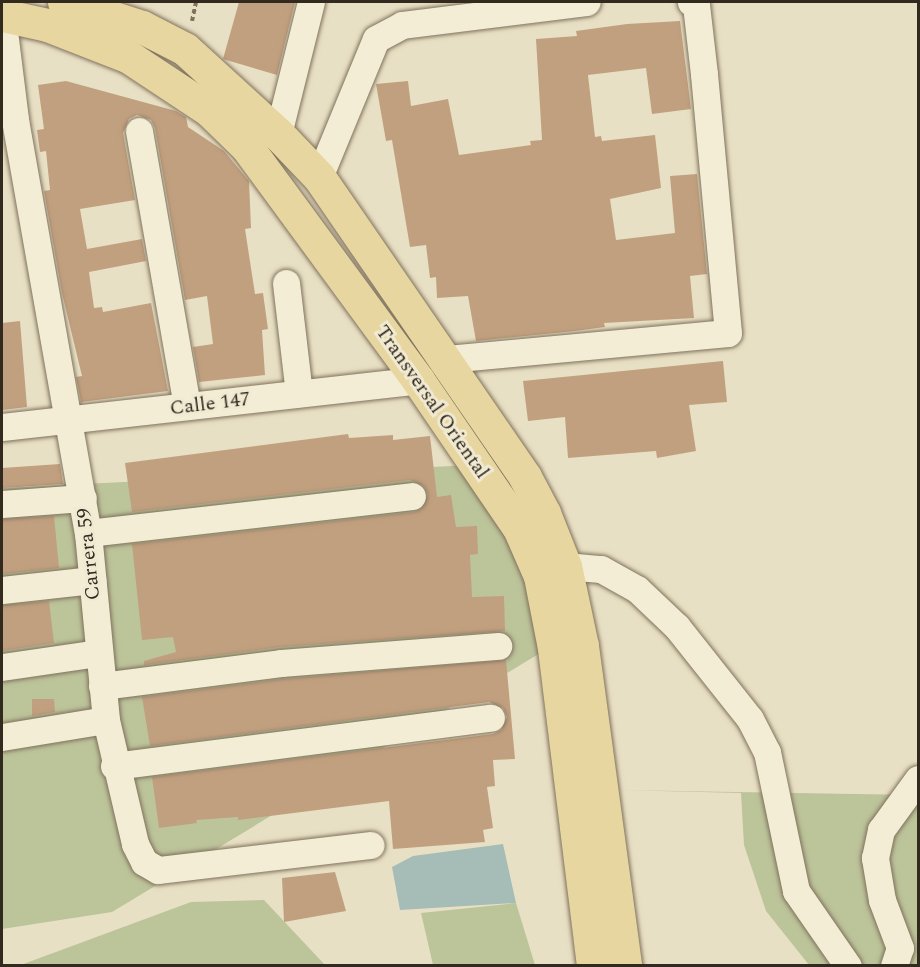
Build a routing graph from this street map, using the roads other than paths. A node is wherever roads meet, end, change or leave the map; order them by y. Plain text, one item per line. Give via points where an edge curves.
1 (64, 2) edge
2 (311, 2) edge
3 (587, 2) edge
4 (691, 2) edge
5 (2, 15) edge
6 (140, 131) dead end
7 (278, 134) junction
8 (319, 177) junction
9 (286, 283) dead end
10 (447, 359) junction
11 (418, 380) junction
12 (299, 393) junction
13 (187, 406) junction
14 (67, 420) junction
15 (2, 428) edge
16 (412, 496) dead end
17 (83, 498) junction
18 (2, 504) edge
19 (88, 533) junction
20 (565, 566) junction
21 (92, 580) junction
22 (2, 590) edge
23 (498, 646) dead end
24 (98, 653) junction
25 (2, 667) edge
26 (102, 686) junction
27 (491, 718) dead end
28 (106, 720) junction
29 (2, 737) edge
30 (114, 766) junction
31 (918, 779) edge
32 (371, 845) dead end
33 (593, 966) edge
34 (625, 966) edge
35 (848, 966) edge
36 (894, 966) edge

1 - 7 main road, Transversal Oriental via 142,27 185,49
2 - 7 street
3 - 8 street via 402,25 376,39
4 - 10 street via 696,5 728,333
5 - 11 main road, Transversal Oriental via 47,25 116,50 163,76 209,110 275,182
5 - 14 street, Carrera 59 via 15,120
6 - 13 street
7 - 8 main road, Transversal Oriental
8 - 10 main road, Transversal Oriental
9 - 12 street
10 - 20 main road, Transversal Oriental via 525,477
11 - 12 street, Calle 147
11 - 33 main road, Transversal Oriental via 519,528 540,576 554,648
12 - 13 street, Calle 147
13 - 14 street, Calle 147
14 - 15 street, Calle 147
14 - 17 street, Carrera 59
16 - 19 street
17 - 18 street
17 - 19 street, Carrera 59
19 - 21 street, Carrera 59
20 - 34 main road, Transversal Oriental via 582,646
20 - 35 street via 601,569 637,589 677,627 750,719 766,752 796,891
21 - 22 street
21 - 24 street, Carrera 59
23 - 26 street via 281,663
24 - 25 street
24 - 26 street, Carrera 59
26 - 28 street, Carrera 59
27 - 30 street
28 - 29 street
28 - 30 street, Carrera 59
30 - 32 street, Carrera 59 via 135,844 144,862 158,870
31 - 36 street via 881,830 875,858 882,900 900,948

